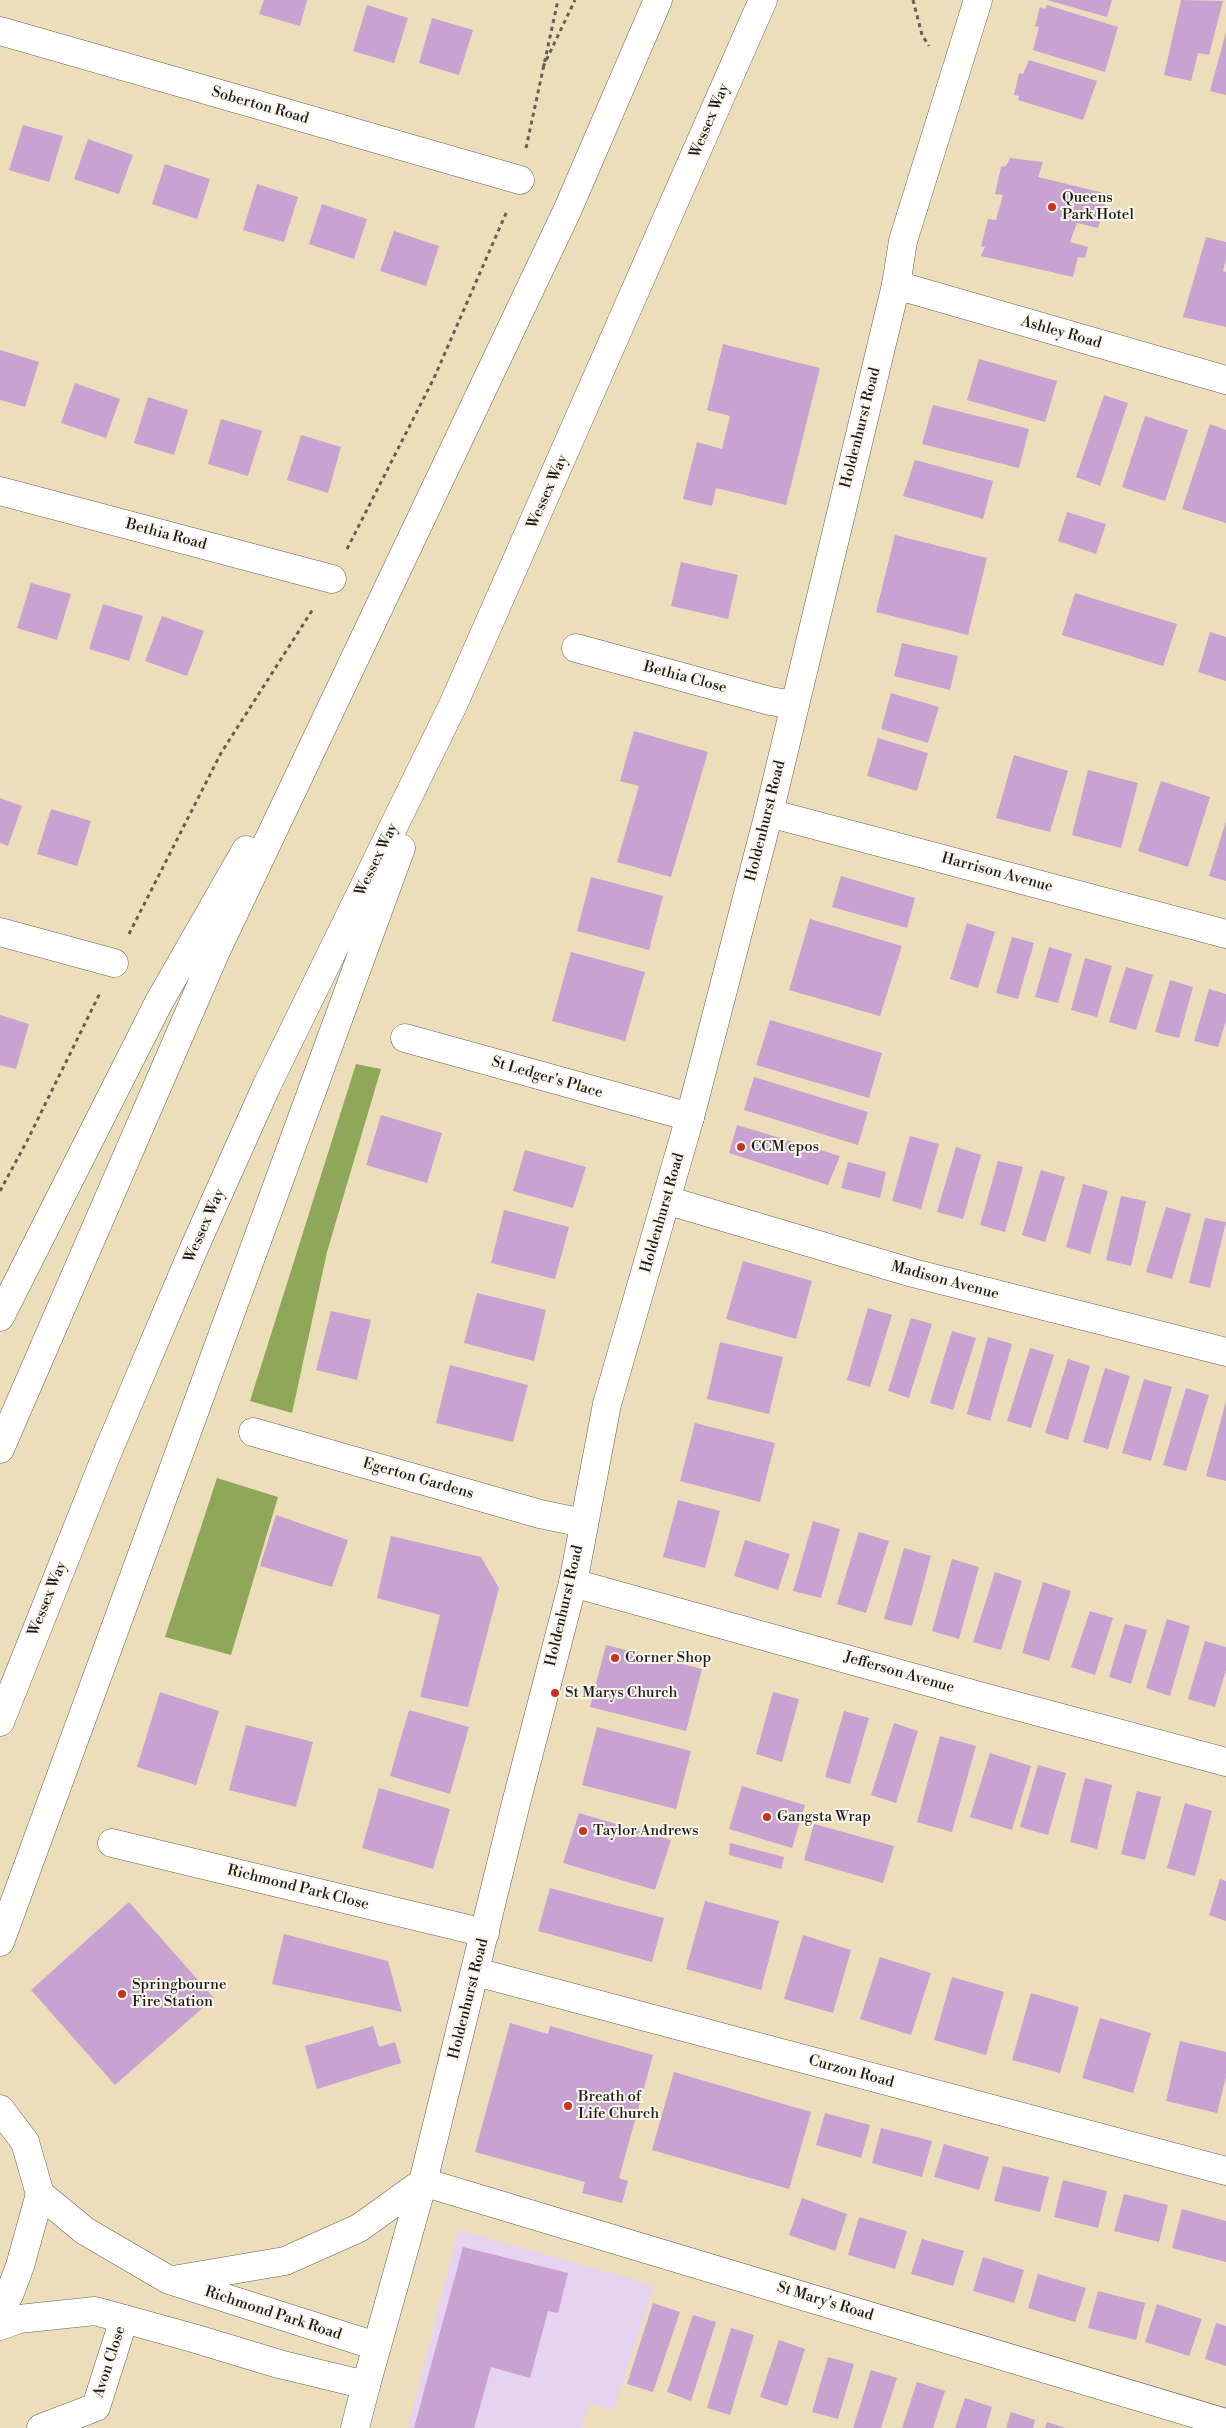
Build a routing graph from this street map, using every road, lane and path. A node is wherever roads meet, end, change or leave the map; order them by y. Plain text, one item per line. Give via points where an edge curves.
1 (558, 0) edge
2 (576, 0) edge
3 (658, 0) edge
4 (763, 0) edge
5 (978, 0) edge
6 (0, 31) edge
7 (541, 70) junction
8 (520, 180) junction
9 (896, 285) junction
10 (1226, 380) edge
11 (0, 491) edge
12 (332, 579) junction
13 (576, 648) dead end
14 (360, 649) junction
15 (453, 705) junction
16 (794, 705) junction
17 (769, 813) junction
18 (0, 932) edge
19 (1226, 934) edge
20 (114, 964) junction
21 (405, 1038) dead end
22 (690, 1117) junction
23 (0, 1191) edge
24 (666, 1200) junction
25 (0, 1317) edge
26 (1226, 1352) edge
27 (253, 1432) dead end
28 (0, 1449) edge
29 (583, 1523) junction
30 (573, 1583) junction
31 (0, 1722) edge
32 (1226, 1762) edge
33 (112, 1843) dead end
34 (484, 1933) junction
35 (0, 1942) edge
36 (476, 1972) junction
37 (0, 2109) edge
38 (1226, 2171) edge
39 (423, 2182) junction
40 (40, 2194) junction
41 (169, 2280) junction
42 (0, 2306) edge
43 (124, 2319) junction
44 (0, 2326) edge
45 (376, 2346) junction
46 (366, 2385) junction
47 (86, 2419) edge
48 (1226, 2423) edge
49 (41, 2428) edge
50 (356, 2428) edge

1 - 7 path
2 - 7 path
3 - 14 main road via 567,211
4 - 15 main road, Wessex Way
5 - 9 main road, Holdenhurst Road via 903,241
6 - 8 main road, Soberton Road
7 - 8 path
8 - 12 path via 434,378
9 - 10 main road, Ashley Road
9 - 16 main road, Holdenhurst Road
11 - 12 main road, Bethia Road
12 - 20 path via 221,753
13 - 16 main road, Bethia Close
14 - 25 main road via 159,1002
14 - 28 main road via 216,951
15 - 31 main road, Wessex Way via 268,1085 200,1237 106,1456
15 - 35 main road
16 - 17 main road, Holdenhurst Road
17 - 19 main road, Harrison Avenue
17 - 22 main road, Holdenhurst Road
18 - 20 main road
20 - 23 path via 28,1141
21 - 22 main road, St Ledger's Place
22 - 24 main road, Holdenhurst Road
24 - 26 main road, Madison Avenue via 913,1273
24 - 29 main road, Holdenhurst Road via 608,1404
27 - 29 main road, Egerton Gardens via 540,1514
29 - 30 main road, Holdenhurst Road
30 - 32 main road, Jefferson Avenue
30 - 34 main road, Holdenhurst Road
33 - 34 main road, Richmond Park Close
34 - 36 main road, Holdenhurst Road
36 - 38 main road, Curzon Road
36 - 39 main road, Holdenhurst Road
37 - 40 main road via 25,2142
39 - 41 main road via 359,2228 285,2261
39 - 45 main road, Holdenhurst Road
39 - 48 main road, St Mary's Road
40 - 41 main road, Richmond Park Road via 85,2231
40 - 42 main road via 17,2273 9,2295
41 - 45 main road, Richmond Park Road
43 - 44 main road via 95,2311 20,2319
43 - 46 main road via 279,2364
43 - 47 main road, Avon Close via 96,2407
45 - 46 main road, Holdenhurst Road
46 - 50 main road, Holdenhurst Road
47 - 49 main road, Avon Close

